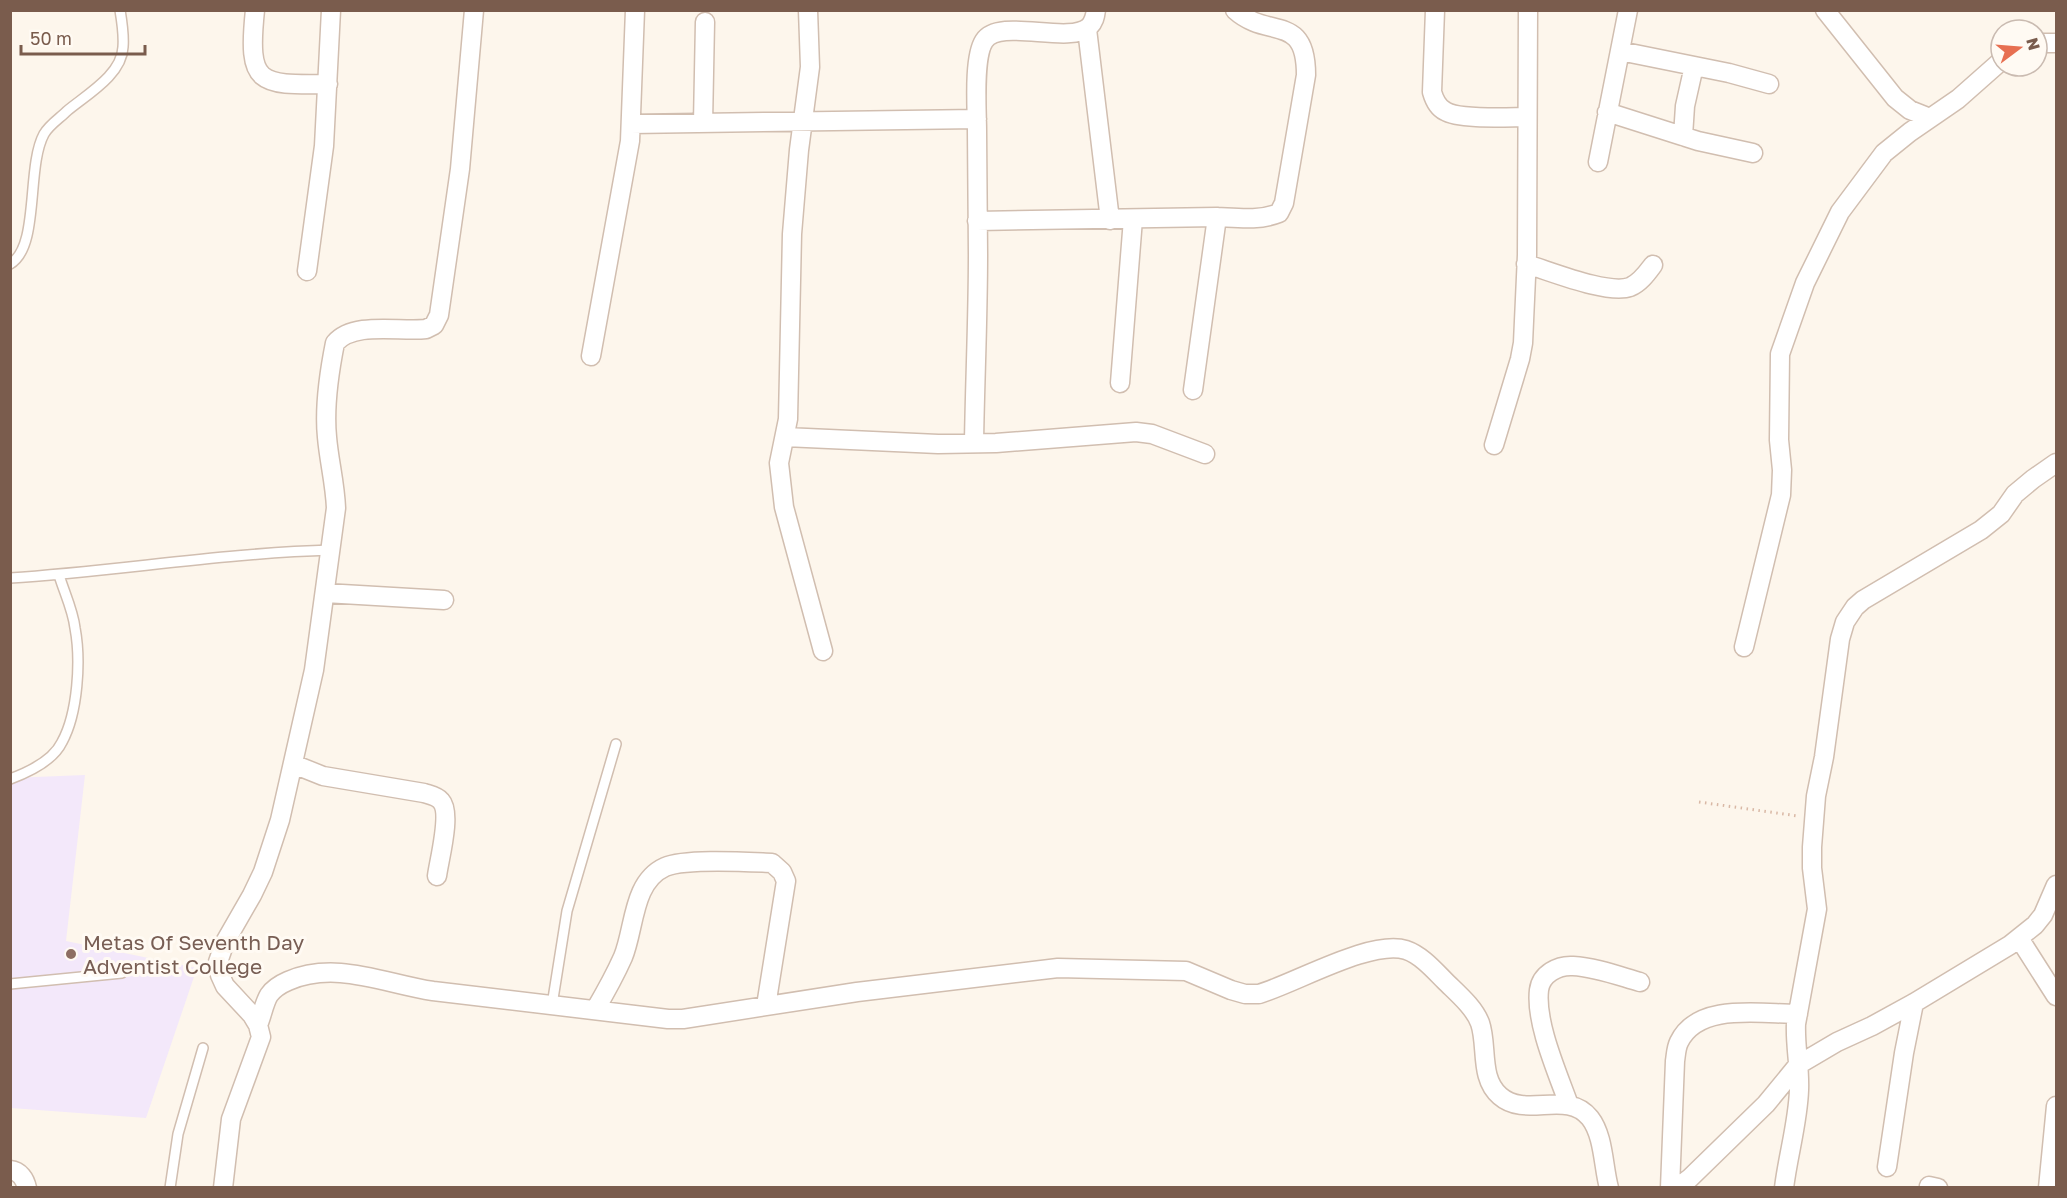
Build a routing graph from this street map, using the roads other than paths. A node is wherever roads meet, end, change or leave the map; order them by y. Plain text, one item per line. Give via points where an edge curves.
1 (120, 10) edge
2 (255, 10) edge
3 (331, 10) edge
4 (474, 10) edge
5 (635, 10) edge
6 (808, 10) edge
7 (1096, 10) edge
8 (1235, 10) edge
9 (1435, 10) edge
10 (1528, 10) edge
11 (1628, 10) edge
12 (1825, 10) edge
13 (705, 22) dead end
14 (1088, 29) junction
15 (1620, 51) junction
16 (1694, 66) junction
17 (1989, 72) edge
18 (328, 84) junction
19 (1769, 84) dead end
20 (1607, 112) junction
21 (1527, 117) junction
22 (1930, 118) junction
23 (977, 119) junction
24 (703, 123) junction
25 (802, 123) junction
26 (631, 124) junction
27 (1683, 136) junction
28 (1753, 153) dead end
29 (1598, 162) dead end
30 (1217, 218) junction
31 (1132, 219) junction
32 (1110, 220) junction
33 (977, 221) junction
34 (10, 264) edge
35 (1526, 264) junction
36 (1653, 265) dead end
37 (307, 271) dead end
38 (591, 356) dead end
39 (1120, 383) dead end
40 (1193, 390) dead end
41 (785, 437) junction
42 (974, 442) junction
43 (1494, 445) dead end
44 (1205, 454) dead end
45 (2056, 464) edge
46 (331, 550) junction
47 (59, 575) junction
48 (10, 578) edge
49 (325, 593) junction
50 (444, 600) dead end
51 (1744, 648) dead end
52 (823, 651) dead end
53 (616, 744) dead end
54 (293, 765) junction
55 (10, 779) edge
56 (436, 876) dead end
57 (2056, 885) edge
58 (2050, 918) edge
59 (2019, 938) junction
60 (122, 973) dead end
61 (1640, 982) dead end
62 (10, 984) edge
63 (2056, 996) edge
64 (1914, 1003) junction
65 (552, 1005) junction
66 (766, 1006) junction
67 (595, 1010) junction
68 (1798, 1014) junction
69 (258, 1025) junction
70 (203, 1048) dead end
71 (1798, 1065) junction
72 (1569, 1105) junction
73 (2056, 1113) edge
74 (1887, 1167) dead end
75 (10, 1170) edge
76 (27, 1188) edge
77 (170, 1188) edge
78 (223, 1188) edge
79 (1610, 1188) edge
80 (1670, 1188) edge
81 (1677, 1188) edge
82 (1784, 1188) edge
83 (2048, 1188) edge

1 - 34 lane via 123,50 118,65 45,132 36,159 26,244 18,260
2 - 18 street via 254,59 263,78 275,83
3 - 18 street
4 - 46 street via 460,169 439,315 434,325 426,329 354,331 335,343 326,421 336,508
5 - 26 street
6 - 25 street via 810,67
7 - 14 street
8 - 30 street via 1247,21 1294,35 1302,46 1306,75 1279,213 1268,218
9 - 21 street via 1432,92 1436,103 1457,115
10 - 21 street
11 - 15 street
12 - 22 street via 1895,98
13 - 24 street
14 - 23 street via 1062,33 1006,31 984,39 978,66
14 - 32 street
15 - 16 street
15 - 20 street
16 - 19 street
16 - 27 street
17 - 22 street
18 - 37 street
20 - 27 street
20 - 29 street
21 - 35 street
22 - 51 street via 1884,153 1840,212 1789,326 1780,354 1778,390 1781,495
23 - 25 street
23 - 33 street
24 - 25 street
24 - 26 street
25 - 41 street via 792,234
26 - 38 street
27 - 28 street
30 - 31 street
30 - 40 street
31 - 32 street
31 - 39 street
32 - 33 street
33 - 42 street
35 - 36 street via 1616,289 1638,282
35 - 43 street via 1523,343
41 - 42 street
41 - 52 street via 779,463 784,507
42 - 44 street via 1136,432
45 - 68 street via 2014,494 2001,514 1981,530 1863,600 1845,622 1814,819 1812,868 1817,909
46 - 47 lane
46 - 49 street
47 - 48 lane
47 - 55 lane via 75,625 79,660 70,723 62,744 46,760
49 - 50 street
49 - 54 street via 314,670
53 - 65 lane via 567,910
54 - 56 street via 323,776 434,795 442,801 446,821
54 - 69 street via 267,860 218,962 225,986
57 - 58 street
58 - 59 street
59 - 63 street
59 - 64 street
60 - 62 lane
61 - 72 street via 1572,966 1546,975 1539,988 1539,1009
64 - 71 street
64 - 74 street
65 - 67 street
65 - 69 street via 415,989 364,975 326,972 279,985 269,995
66 - 67 street via 683,1019
66 - 67 street via 786,881 782,872 772,863 681,863 653,875 643,891 624,954
66 - 72 street via 1074,967 1186,971 1231,990 1259,994 1367,951 1390,948 1416,956 1473,1011 1480,1023 1488,1074 1500,1097 1523,1106
68 - 71 street
68 - 80 street via 1719,1013 1688,1029 1678,1043 1675,1060
69 - 78 street via 261,1037 231,1119
70 - 77 lane via 178,1134
71 - 81 street via 1766,1104
71 - 82 street via 1797,1116
72 - 79 street via 1590,1118
73 - 83 street
75 - 76 street via 24,1178

